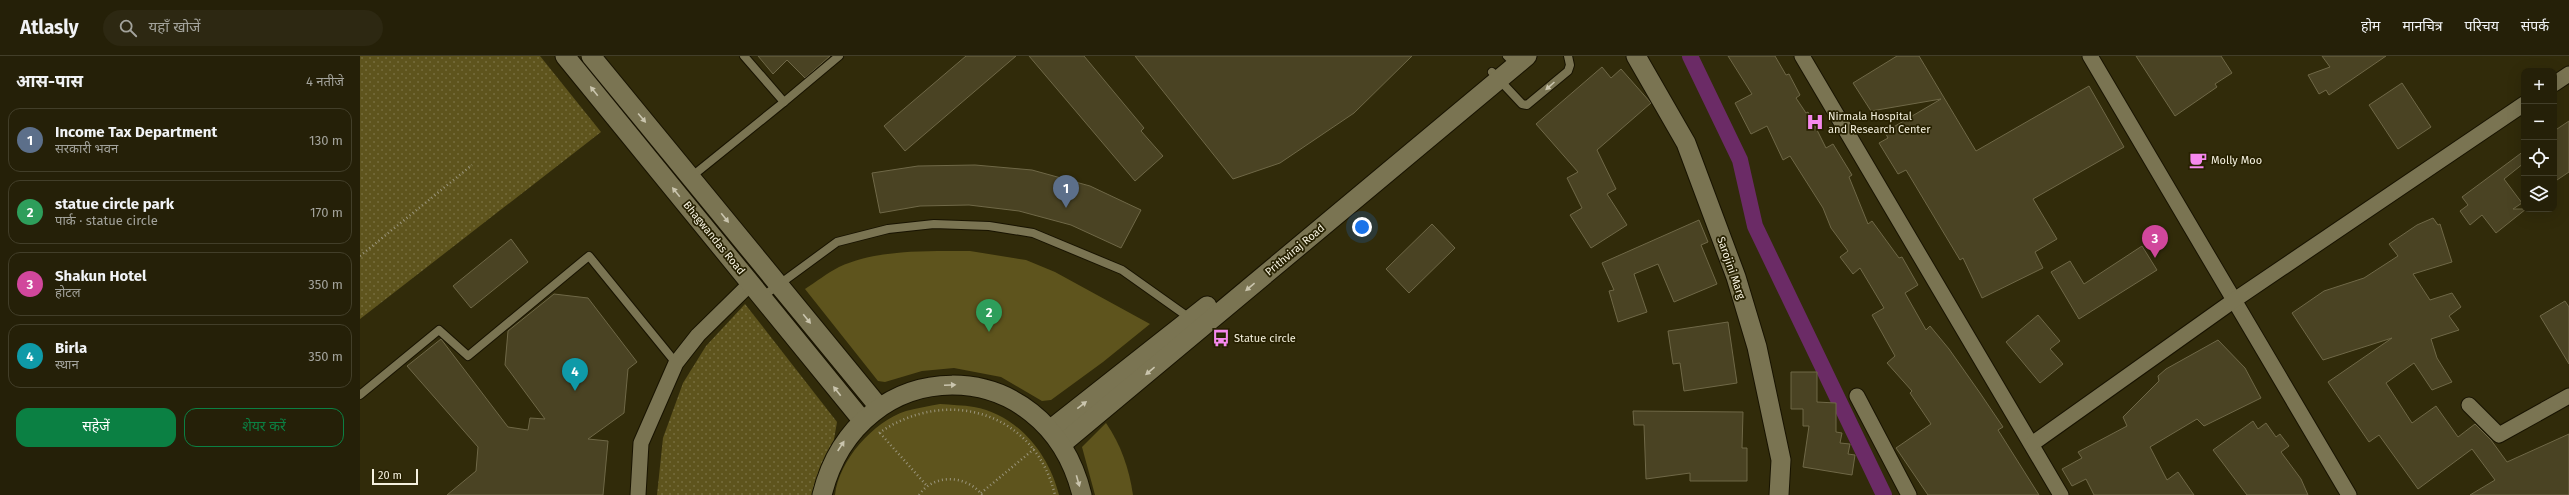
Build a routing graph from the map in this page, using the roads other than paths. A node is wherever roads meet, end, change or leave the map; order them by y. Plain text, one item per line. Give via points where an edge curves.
1 (565, 56) edge
2 (591, 56) edge
3 (744, 56) edge
4 (838, 56) edge
5 (1514, 56) edge
6 (1568, 56) edge
7 (1636, 56) edge
8 (1802, 56) edge
9 (2090, 56) edge
10 (2569, 74) edge
11 (1495, 76) junction
12 (2557, 82) edge
13 (784, 102) junction
14 (2521, 106) edge
15 (692, 177) junction
16 (778, 283) junction
17 (757, 290) junction
18 (2233, 301) junction
19 (1191, 319) junction
20 (676, 363) junction
21 (360, 395) edge
22 (1857, 396) dead end
23 (2569, 396) edge
24 (2469, 404) dead end
25 (879, 407) junction
26 (862, 420) junction
27 (1056, 437) junction
28 (2032, 444) junction
29 (638, 495) edge
30 (822, 495) edge
31 (1082, 495) edge
32 (1779, 495) edge
33 (1909, 495) edge
34 (2061, 495) edge
35 (2349, 495) edge

17 -> 1 street, Bhagwandas Road
2 -> 15 street, Bhagwandas Road
3 - 13 lane
4 - 13 lane
5 - 11 street, Prithviraj Road
6 -> 11 lane via 1568,71 1527,105 1522,104
7 - 32 street, Sarojini Marg via 1686,143 1736,277 1757,347 1779,453
8 - 28 street
9 - 18 street
10 - 12 street
11 - 19 street, Prithviraj Road
11 -> 27 street, Prithviraj Road
13 - 15 lane
14 - 18 street
15 -> 16 street, Bhagwandas Road
16 - 17 lane
16 - 19 lane via 837,242 881,231 934,224 989,226 1033,233 1122,270
16 -> 25 street, Bhagwandas Road
17 - 20 street via 698,335
26 -> 17 street, Bhagwandas Road
18 - 28 street
18 - 35 street
27 -> 19 street, Prithviraj Road
20 - 21 lane via 589,256 468,356 439,330
20 - 29 street via 641,443
22 - 33 street
23 - 24 street via 2499,435
25 - 26 street
25 -> 27 street via 902,394 928,387 976,387 1008,397 1031,411
30 -> 26 street via 836,455
27 -> 31 street via 1075,468
28 - 34 street

